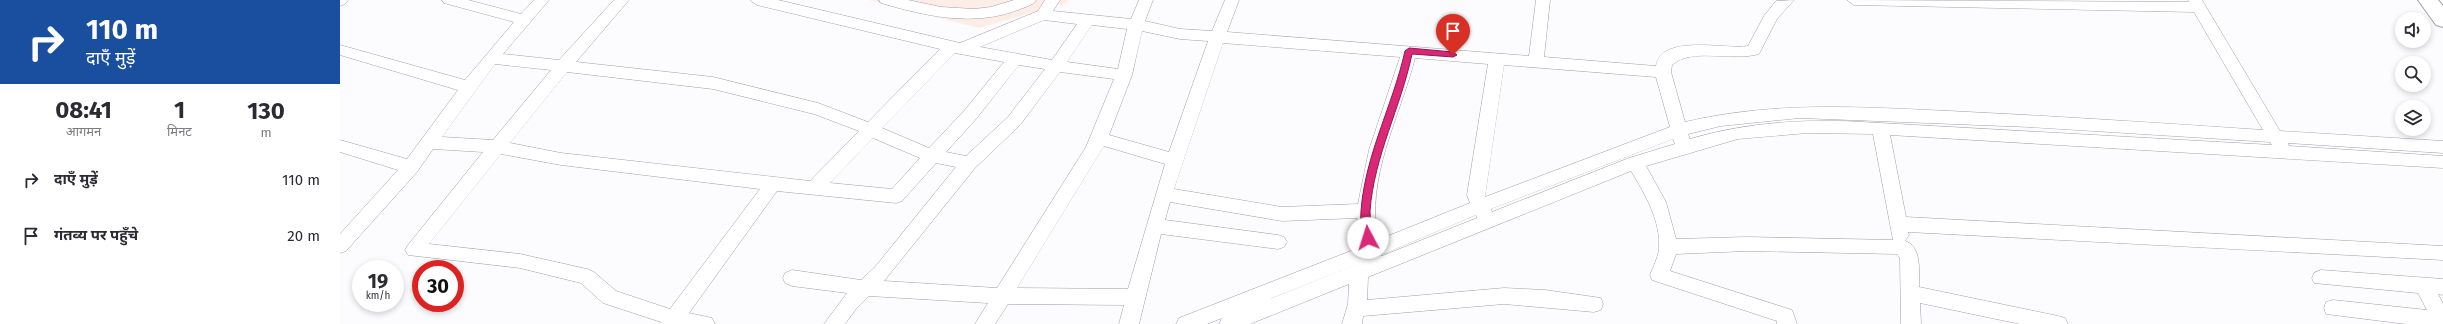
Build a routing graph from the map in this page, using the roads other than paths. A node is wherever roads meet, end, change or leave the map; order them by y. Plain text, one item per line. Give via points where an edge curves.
1 (449, 0) edge
2 (542, 0) edge
3 (622, 0) edge
4 (757, 0) edge
5 (886, 0) edge
6 (1029, 0) edge
7 (1053, 0) edge
8 (1146, 0) edge
9 (1232, 0) edge
10 (1543, 0) edge
11 (1787, 0) edge
12 (1854, 0) edge
13 (2428, 0) edge
14 (2197, 3) edge
15 (1043, 15) junction
16 (524, 20) junction
17 (1088, 20) junction
18 (2443, 20) edge
19 (1136, 25) junction
20 (1217, 37) junction
21 (956, 48) junction
22 (340, 50) edge
23 (1409, 51) junction
24 (490, 58) junction
25 (1497, 58) junction
26 (1015, 59) junction
27 (1536, 61) junction
28 (563, 66) junction
29 (1056, 66) junction
30 (1663, 72) junction
31 (1124, 75) junction
32 (468, 87) junction
33 (1878, 128) junction
34 (872, 130) junction
35 (1679, 130) junction
36 (1098, 138) junction
37 (2276, 138) junction
38 (429, 142) junction
39 (340, 146) edge
40 (498, 147) junction
41 (1684, 147) junction
42 (2443, 147) edge
43 (2285, 153) junction
44 (933, 156) junction
45 (1174, 160) junction
46 (2443, 162) edge
47 (969, 163) junction
48 (1635, 163) junction
49 (411, 167) junction
50 (773, 184) junction
51 (814, 188) junction
52 (1163, 194) junction
53 (1366, 211) junction
54 (1484, 214) junction
55 (1899, 224) junction
56 (1154, 226) junction
57 (1278, 242) dead end
58 (340, 246) edge
59 (1669, 247) junction
60 (1902, 247) junction
61 (2443, 253) edge
62 (1368, 264) junction
63 (792, 278) dead end
64 (2321, 278) dead end
65 (2424, 286) junction
66 (2443, 287) edge
67 (864, 288) junction
68 (1910, 293) junction
69 (1003, 296) junction
70 (1136, 297) junction
71 (1594, 304) dead end
72 (2333, 308) dead end
73 (1354, 317) edge
74 (2443, 320) edge
75 (672, 321) edge
76 (705, 324) edge
77 (834, 324) edge
78 (985, 324) edge
79 (1129, 324) edge
80 (1186, 324) edge
81 (1229, 324) edge
82 (1787, 324) edge
83 (1911, 324) edge
84 (2058, 324) edge

1 - 16 street
2 - 16 street
3 - 28 street
4 - 21 street
5 - 6 street via 962,15 979,15 997,12
7 - 15 street
8 - 19 street
9 - 20 street
10 - 27 street
11 - 30 street via 1768,20 1754,50 1695,51 1676,54 1664,63
12 - 14 street
13 - 18 main road
14 - 37 street
15 - 17 street
15 - 21 street
16 - 24 street
17 - 19 street
17 - 29 street
19 - 20 street via 1180,34
19 - 31 street
20 - 23 street
20 - 45 street
21 - 26 street
21 - 34 street
22 - 32 street
23 - 25 street
23 - 53 street via 1404,75 1378,147
24 - 28 street
24 - 32 street
25 - 27 street
25 - 54 street via 1476,195
26 - 29 street
26 - 44 street
27 - 30 street
28 - 34 street via 713,83 818,109
28 - 40 street
29 - 31 street
29 - 47 street via 1014,121
30 - 35 street
31 - 36 street
32 - 38 street
33 - 41 street via 1790,127 1739,133
33 - 43 street
33 - 55 street via 1885,145
34 - 44 street via 911,149
34 - 51 street
35 - 37 street via 1721,120 1800,112 2030,121
35 - 41 street
35 - 54 street
36 - 45 street
36 - 69 street
37 - 42 street
37 - 43 street
38 - 40 street
38 - 49 street
39 - 49 street
40 - 50 street via 561,159
40 - 75 street via 414,250 520,261 587,277 610,296
41 - 48 street
43 - 46 street
44 - 47 street
44 - 51 street via 896,196
45 - 52 street
47 - 67 street via 882,272
48 - 54 street
48 - 59 street via 1651,188 1663,217
49 - 58 street
50 - 51 street
50 - 75 street
52 - 53 street via 1282,214
52 - 56 street
53 - 62 street
54 - 62 street
55 - 60 street
55 - 61 street via 2137,238 2294,243
56 - 57 street
56 - 70 street
59 - 60 street via 1747,244
59 - 82 street via 1659,275 1784,316
60 - 68 street via 1909,257
62 - 73 street
62 - 80 street
62 - 81 street
63 - 67 street
64 - 65 street
65 - 66 street
65 - 74 street
67 - 69 street
67 - 77 street via 848,303
68 - 83 street
68 - 84 street
69 - 70 street
69 - 78 street
70 - 79 street
71 - 73 street via 1504,296
72 - 74 street
75 - 76 street

